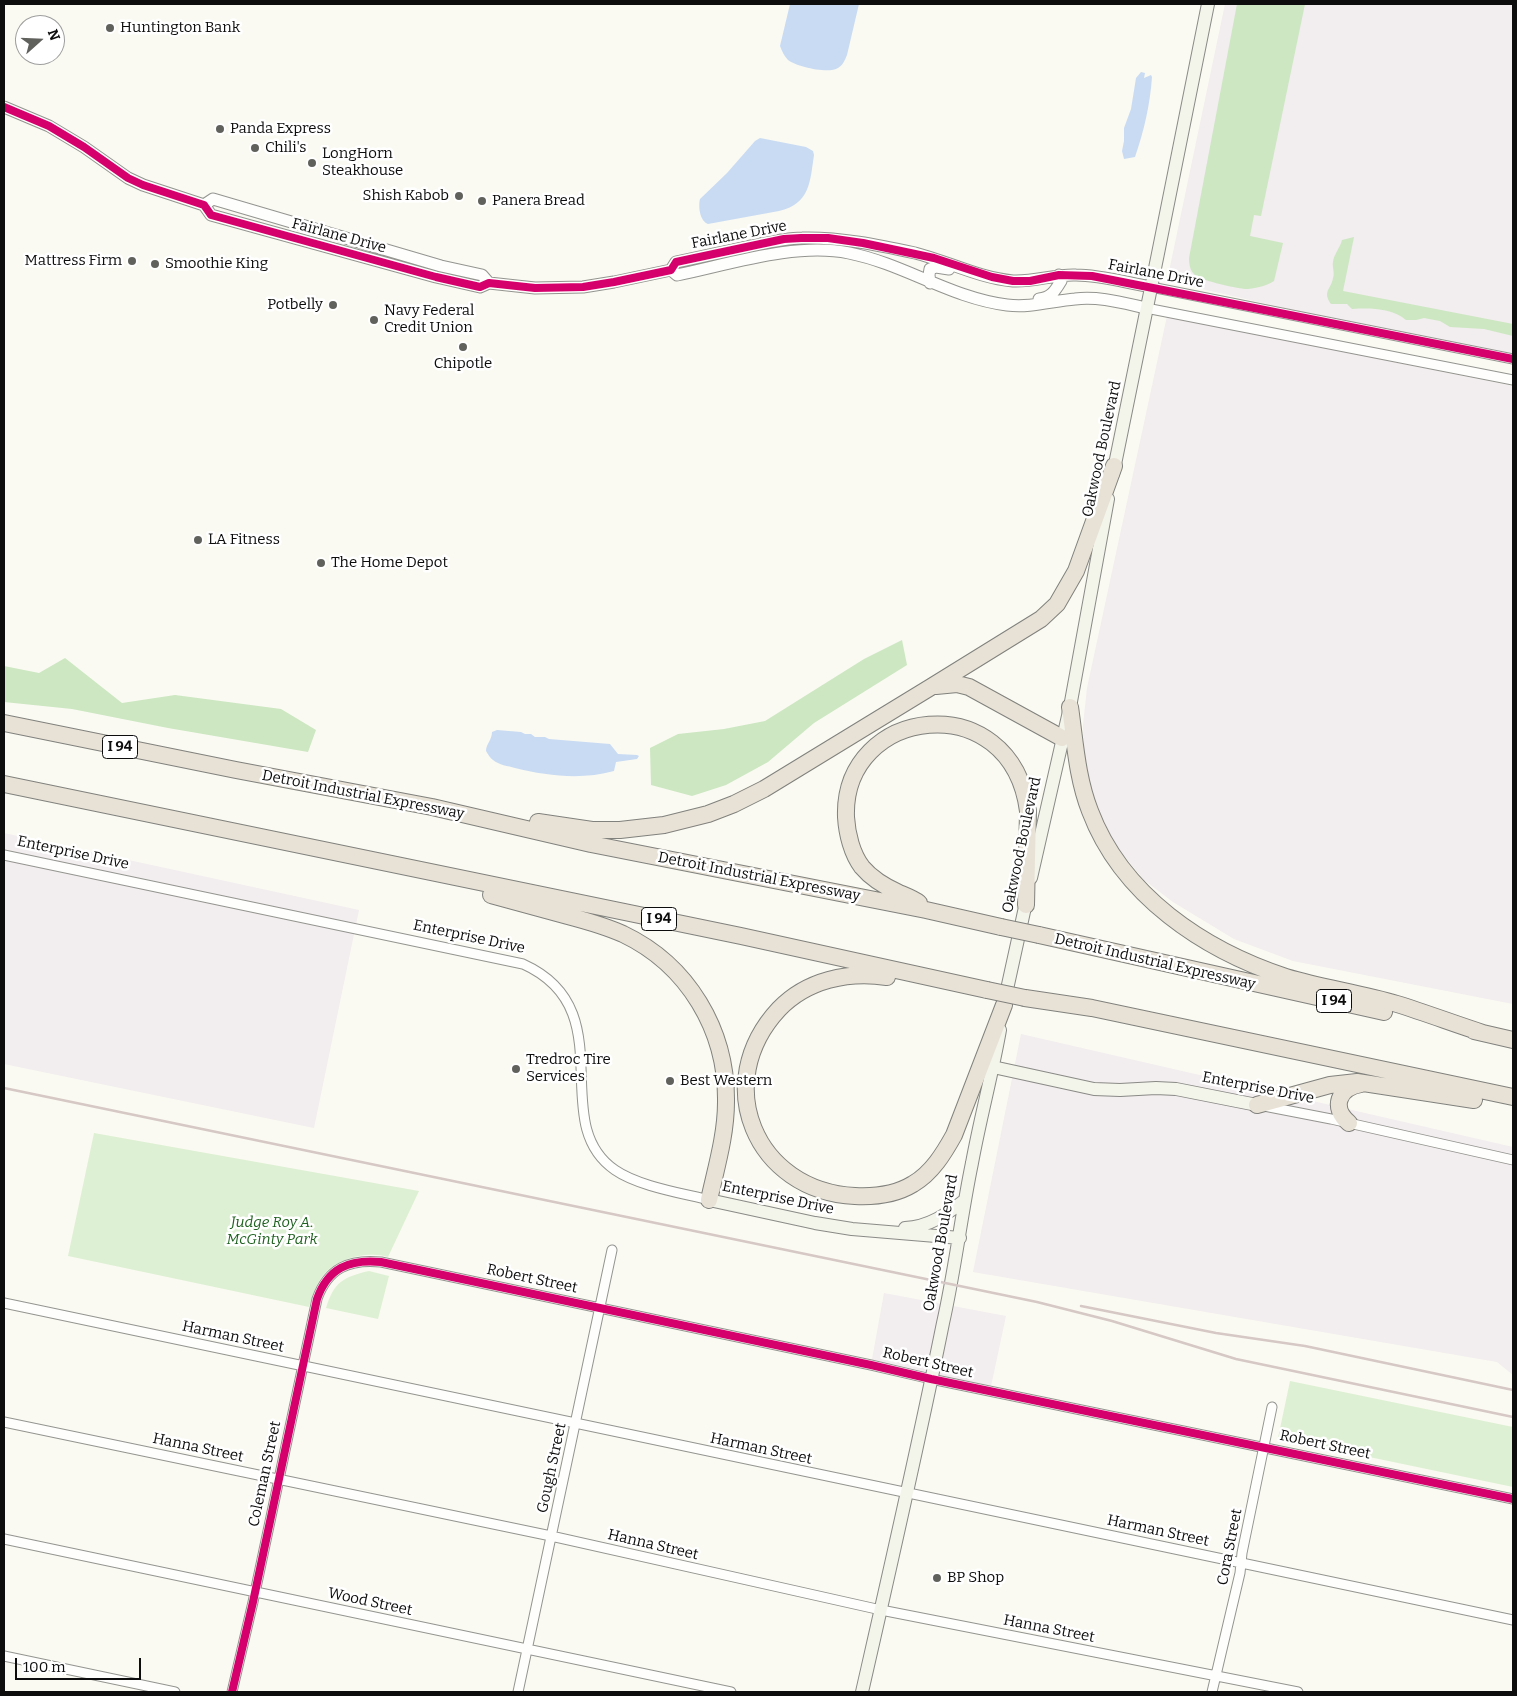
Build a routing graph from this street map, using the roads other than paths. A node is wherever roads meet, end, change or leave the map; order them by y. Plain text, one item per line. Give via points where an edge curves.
1 (1208, 4) edge
2 (4, 107) edge
3 (204, 205) junction
4 (671, 270) junction
5 (1059, 275) junction
6 (992, 277) junction
7 (489, 283) junction
8 (930, 283) junction
9 (1151, 287) junction
10 (982, 301) junction
11 (1146, 308) junction
12 (1513, 359) edge
13 (1513, 380) edge
14 (1114, 466) junction
15 (931, 687) junction
16 (1070, 707) junction
17 (4, 723) edge
18 (1062, 738) junction
19 (4, 784) edge
20 (432, 807) junction
21 (4, 855) edge
22 (367, 859) junction
23 (1026, 905) junction
24 (926, 910) junction
25 (951, 982) junction
26 (1004, 1005) junction
27 (1483, 1033) junction
28 (1513, 1040) edge
29 (993, 1067) junction
30 (1370, 1083) junction
31 (1513, 1097) edge
32 (1257, 1105) junction
33 (1513, 1106) edge
34 (1349, 1124) junction
35 (1513, 1160) edge
36 (709, 1200) junction
37 (965, 1200) junction
38 (876, 1230) junction
39 (960, 1238) junction
40 (612, 1250) dead end
41 (338, 1269) joint
42 (4, 1303) edge
43 (600, 1308) junction
44 (302, 1366) junction
45 (931, 1379) junction
46 (1272, 1407) dead end
47 (4, 1422) edge
48 (575, 1424) junction
49 (1264, 1447) junction
50 (278, 1479) junction
51 (907, 1493) junction
52 (1513, 1499) edge
53 (551, 1536) junction
54 (4, 1539) edge
55 (1241, 1563) junction
56 (255, 1592) junction
57 (881, 1610) junction
58 (1513, 1620) edge
59 (528, 1649) junction
60 (4, 1656) edge
61 (1216, 1675) junction
62 (175, 1692) edge
63 (232, 1692) edge
64 (518, 1692) edge
65 (731, 1692) edge
66 (862, 1692) edge
67 (1212, 1692) edge
68 (1298, 1692) edge

1 - 9 main road, Oakwood Boulevard
2 - 3 street, Fairlane Drive via 49,126 84,146 128,178
3 - 7 street, Fairlane Drive via 211,215 436,277 480,287
3 - 7 street, Fairlane Drive via 213,199 422,261 482,275
4 - 6 street, Fairlane Drive via 676,262 761,244 828,238 934,258
4 - 7 street, Fairlane Drive via 582,287 535,288
4 - 8 street, Fairlane Drive via 677,275 773,255 823,250 863,257
5 - 6 street, Fairlane Drive via 1030,281
5 - 9 street, Fairlane Drive via 1092,276
5 - 10 street via 1061,281 1055,291 1044,298
6 - 8 street via 977,279 936,266 930,268
8 - 10 street, Fairlane Drive
9 - 11 main road, Oakwood Boulevard
9 - 12 street, Fairlane Drive
10 - 11 street, Fairlane Drive via 1025,305 1100,299
11 - 13 street, Fairlane Drive
11 - 14 main road, Oakwood Boulevard
14 - 15 highway via 1076,572 1057,604 1041,619
14 - 16 main road, Oakwood Boulevard
15 - 18 highway via 957,684 969,687
15 - 20 highway via 764,789 734,804 686,820 642,828 592,830
16 - 18 main road, Oakwood Boulevard
16 - 27 highway via 1081,783 1095,823 1121,868 1159,908 1213,945 1287,977 1396,1004
17 - 20 highway, Detroit Industrial Expressway / I 94
18 - 23 main road, Oakwood Boulevard
19 - 22 highway, I 94
20 - 24 highway, Detroit Industrial Expressway / I 94 via 591,844
21 - 36 street, Enterprise Drive via 532,968 552,982 572,1011 579,1034 586,1124 599,1156 628,1178
22 - 25 highway, I 94
22 - 36 highway via 412,876 601,925 642,944 674,970 692,991 708,1018 724,1066 724,1124
23 - 24 highway via 1028,811 1024,787 1015,768 1000,749 980,735 957,726 930,724 901,731 873,750 852,782 846,806 849,839 863,868 888,888
23 - 26 main road, Oakwood Boulevard
24 - 27 highway, Detroit Industrial Expressway / I 94, bridge
25 - 26 highway via 914,981 869,974 829,980 806,988 767,1022 755,1044 747,1070 745,1096 750,1122 761,1145 781,1167 800,1181 824,1192 849,1196 872,1197 895,1192 914,1183 943,1154 954,1135
25 - 31 highway, I 94, bridge via 1092,1008
26 - 29 main road, Oakwood Boulevard
27 - 28 highway, Detroit Industrial Expressway / I 94
29 - 32 main road, Enterprise Drive via 1094,1089 1176,1089
29 - 37 main road, Oakwood Boulevard
30 - 32 highway via 1330,1085
30 - 33 highway
30 - 34 highway via 1350,1088 1340,1098 1339,1111
32 - 34 street, Enterprise Drive
34 - 35 street, Enterprise Drive
36 - 38 main road, Enterprise Drive via 815,1223
37 - 38 main road via 929,1224
37 - 39 main road, Oakwood Boulevard
38 - 39 main road, Enterprise Drive
39 - 45 main road, Oakwood Boulevard
40 - 43 street, Gough Street
41 - 43 street, Robert Street via 356,1262 381,1262
41 - 44 street, Coleman Street via 321,1288
42 - 44 street, Harman Street
43 - 45 street, Robert Street
43 - 48 street, Gough Street
44 - 48 street, Harman Street
44 - 50 street, Coleman Street
45 - 49 street, Robert Street
45 - 51 main road, Oakwood Boulevard
46 - 49 street, Cora Street
47 - 50 street, Hanna Street
48 - 51 street, Harman Street
48 - 53 street, Gough Street
49 - 52 street, Robert Street
49 - 55 street, Cora Street
50 - 53 street, Hanna Street
50 - 56 street, Coleman Street
51 - 55 street, Harman Street
51 - 57 main road, Oakwood Boulevard
53 - 57 street, Hanna Street
53 - 59 street, Gough Street
54 - 56 street, Wood Street
55 - 58 street, Harman Street
55 - 61 street, Cora Street
56 - 59 street, Wood Street
56 - 63 street, Coleman Street
57 - 61 street, Hanna Street
57 - 66 main road, Oakwood Boulevard
59 - 64 street, Gough Street
59 - 65 street, Wood Street
60 - 62 street
61 - 67 street, Cora Street
61 - 68 street, Hanna Street

